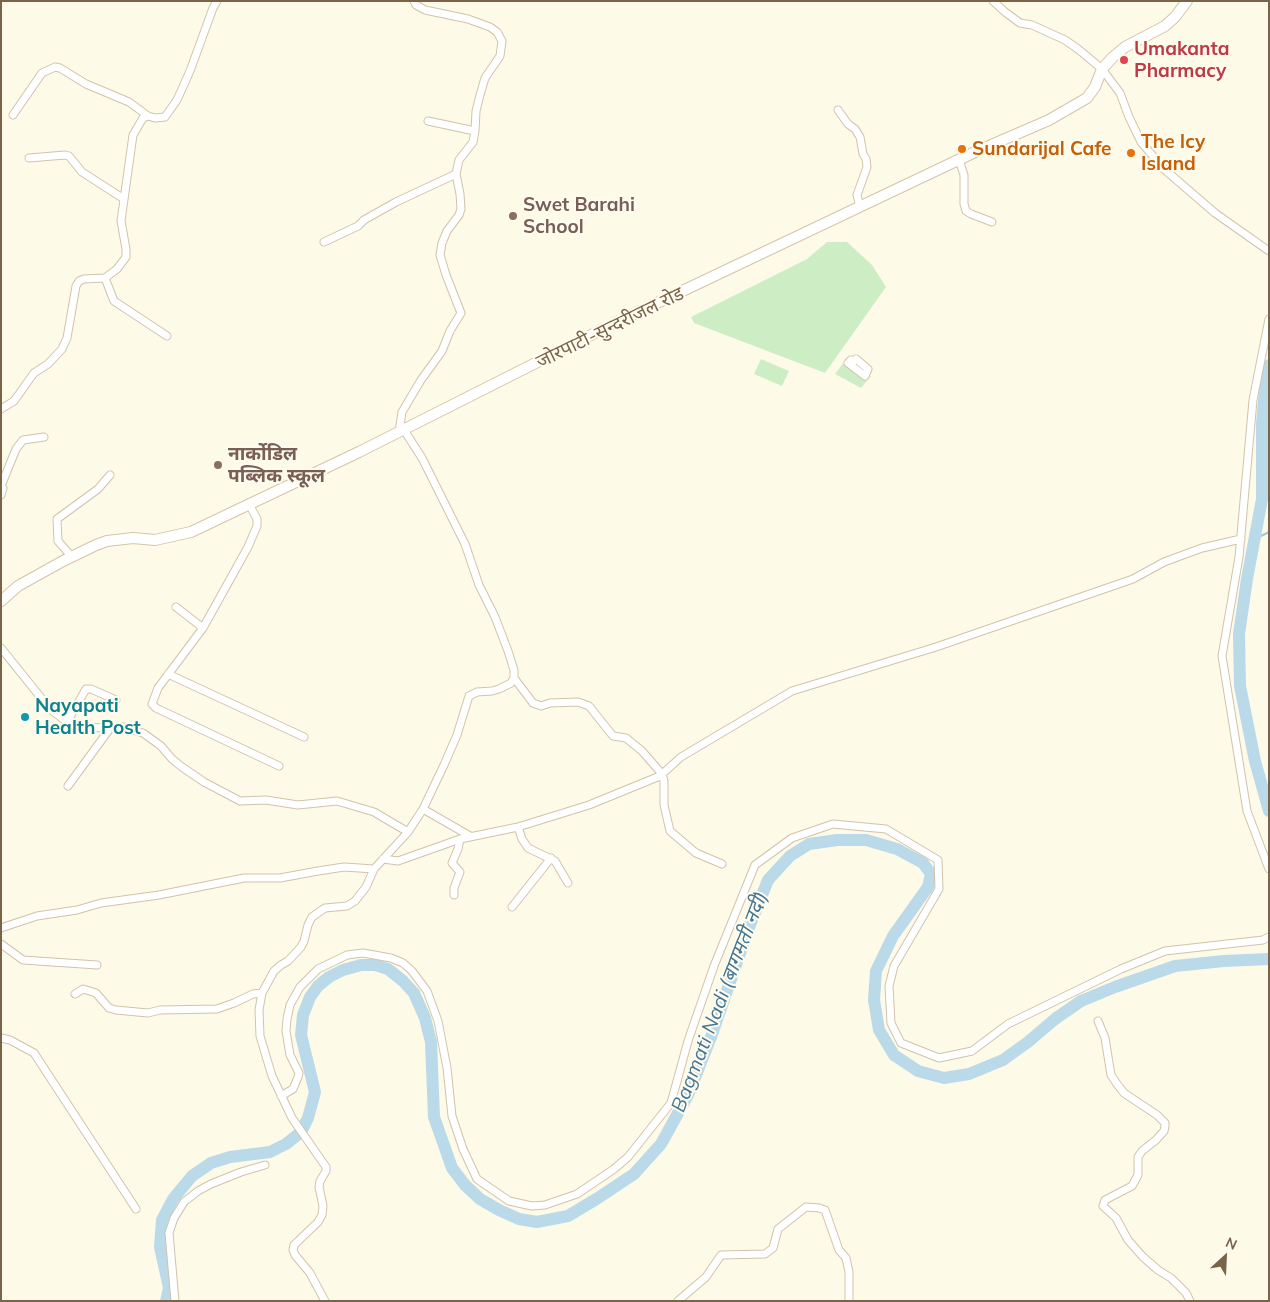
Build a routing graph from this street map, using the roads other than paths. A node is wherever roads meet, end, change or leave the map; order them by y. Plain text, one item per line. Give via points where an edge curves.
1 (217, 1) edge
2 (414, 1) edge
3 (993, 1) edge
4 (1187, 1) edge
5 (1102, 69) junction
6 (838, 110) dead end
7 (13, 115) dead end
8 (148, 116) junction
9 (428, 121) dead end
10 (476, 131) junction
11 (29, 158) dead end
12 (959, 160) junction
13 (456, 174) junction
14 (124, 199) junction
15 (860, 207) junction
16 (992, 222) dead end
17 (324, 242) dead end
18 (1269, 250) edge
19 (105, 278) junction
20 (1269, 319) edge
21 (168, 336) dead end
22 (1, 408) edge
23 (401, 431) junction
24 (44, 437) dead end
25 (110, 475) dead end
26 (1, 495) edge
27 (249, 504) junction
28 (1241, 539) junction
29 (71, 556) junction
30 (1, 600) edge
31 (176, 607) dead end
32 (203, 628) junction
33 (1, 648) edge
34 (168, 674) junction
35 (514, 678) junction
36 (116, 700) dead end
37 (67, 722) junction
38 (111, 727) junction
39 (304, 737) dead end
40 (279, 766) dead end
41 (662, 774) junction
42 (68, 786) dead end
43 (423, 809) junction
44 (518, 827) junction
45 (408, 832) junction
46 (470, 836) junction
47 (460, 839) junction
48 (551, 858) junction
49 (383, 859) junction
50 (722, 864) dead end
51 (374, 869) junction
52 (1269, 869) edge
53 (568, 883) dead end
54 (454, 894) dead end
55 (512, 907) dead end
56 (1, 928) edge
57 (1269, 937) edge
58 (1, 944) edge
59 (97, 966) dead end
60 (262, 993) junction
61 (75, 994) dead end
62 (1098, 1021) dead end
63 (1, 1038) edge
64 (281, 1096) junction
65 (265, 1165) dead end
66 (136, 1208) dead end
67 (175, 1301) edge
68 (325, 1301) edge
69 (678, 1301) edge
70 (849, 1301) edge
71 (1190, 1301) edge

1 - 8 street via 177,100 165,117
2 - 10 street via 425,10 490,27 502,40 500,56 485,78 480,95
3 - 5 street via 1020,23 1065,40
4 - 5 main road, जोरपाटी-सुन्दरीजल रोड via 1164,26 1125,47
5 - 12 main road, जोरपाटी-सुन्दरीजल रोड via 1091,93 1078,105
5 - 18 street via 1120,92 1141,142 1164,169 1215,213
6 - 15 street via 855,128 866,159 867,167 857,195
7 - 8 street via 42,73 55,67 129,102
8 - 14 street via 143,118 133,135
9 - 10 street
10 - 13 street via 473,142 459,160
11 - 14 street via 69,156 82,172
12 - 15 main road, जोरपाटी-सुन्दरीजल रोड
12 - 16 street via 964,175 966,211
13 - 17 street via 396,202 358,226
13 - 23 street via 461,209 447,231 440,255 461,313 442,350 402,412
14 - 19 street via 121,228 126,257
15 - 23 main road, जोरपाटी-सुन्दरीजल रोड
19 - 21 street via 114,301
19 - 22 street via 80,280 62,348 48,364 34,373 14,401
20 - 28 street via 1253,400
23 - 27 main road, जोरपाटी-सुन्दरीजल रोड
23 - 35 street via 422,458 465,544 508,651
24 - 26 street via 23,440 16,449 1,486
25 - 29 street via 98,489 57,519 58,541
27 - 29 main road, जोरपाटी-सुन्दरीजल रोड via 191,532 155,540 107,541
27 - 32 street via 257,526
28 - 41 street via 1202,548 1164,562 1133,579 936,647 792,691 681,757
28 - 52 street via 1222,656 1247,811
29 - 30 main road, जोरपाटी-सुन्दरीजल रोड via 18,586
31 - 32 street
32 - 34 street
33 - 37 street via 50,709
34 - 39 street
34 - 40 street via 155,693 154,707
35 - 41 street via 533,703 541,706 578,702 589,706 613,736 626,738
35 - 43 street via 499,689 469,696 457,735
36 - 37 street via 86,689
37 - 38 street via 84,728
38 - 42 street
38 - 45 street via 143,733 182,767 240,801 266,800 298,805 337,801 374,812
41 - 44 street via 589,805
41 - 50 street via 670,831 696,853
43 - 45 street
43 - 46 street
44 - 46 street
44 - 48 street via 528,848
45 - 49 street
46 - 47 street
47 - 49 street via 398,861
47 - 54 street via 452,863 460,872
48 - 53 street
48 - 55 street
49 - 51 street
51 - 56 street via 344,867 280,878 244,878 42,915
51 - 60 street via 355,901 347,906 325,908 312,917 301,946 274,971
57 - 64 street via 1165,951 1008,1024 972,1051 939,1058 901,1043 891,1023 889,986 894,966 939,889 938,860 886,829 833,824 792,838 755,865 688,1041 671,1103 628,1157 577,1194 532,1206 509,1201 478,1179 452,1116 438,1021 427,991 412,971 391,958 363,953 347,955 318,969 300,987 290,1006 286,1031 298,1077 293,1089
58 - 59 street via 23,960
60 - 61 street via 217,1009 148,1012 109,1008 96,993 83,989
60 - 64 street via 260,1036
62 - 71 street via 1114,1079 1124,1093 1165,1123 1164,1131 1138,1157 1138,1175 1132,1186 1105,1200 1103,1206 1116,1218 1128,1240 1143,1257 1171,1278
63 - 66 street via 34,1053
64 - 68 street via 326,1167 319,1187 322,1215 293,1250
65 - 67 street via 210,1184 184,1202 169,1233
69 - 70 street via 706,1277 721,1255 765,1254 773,1248 778,1229 806,1207 825,1210 839,1250 846,1258

